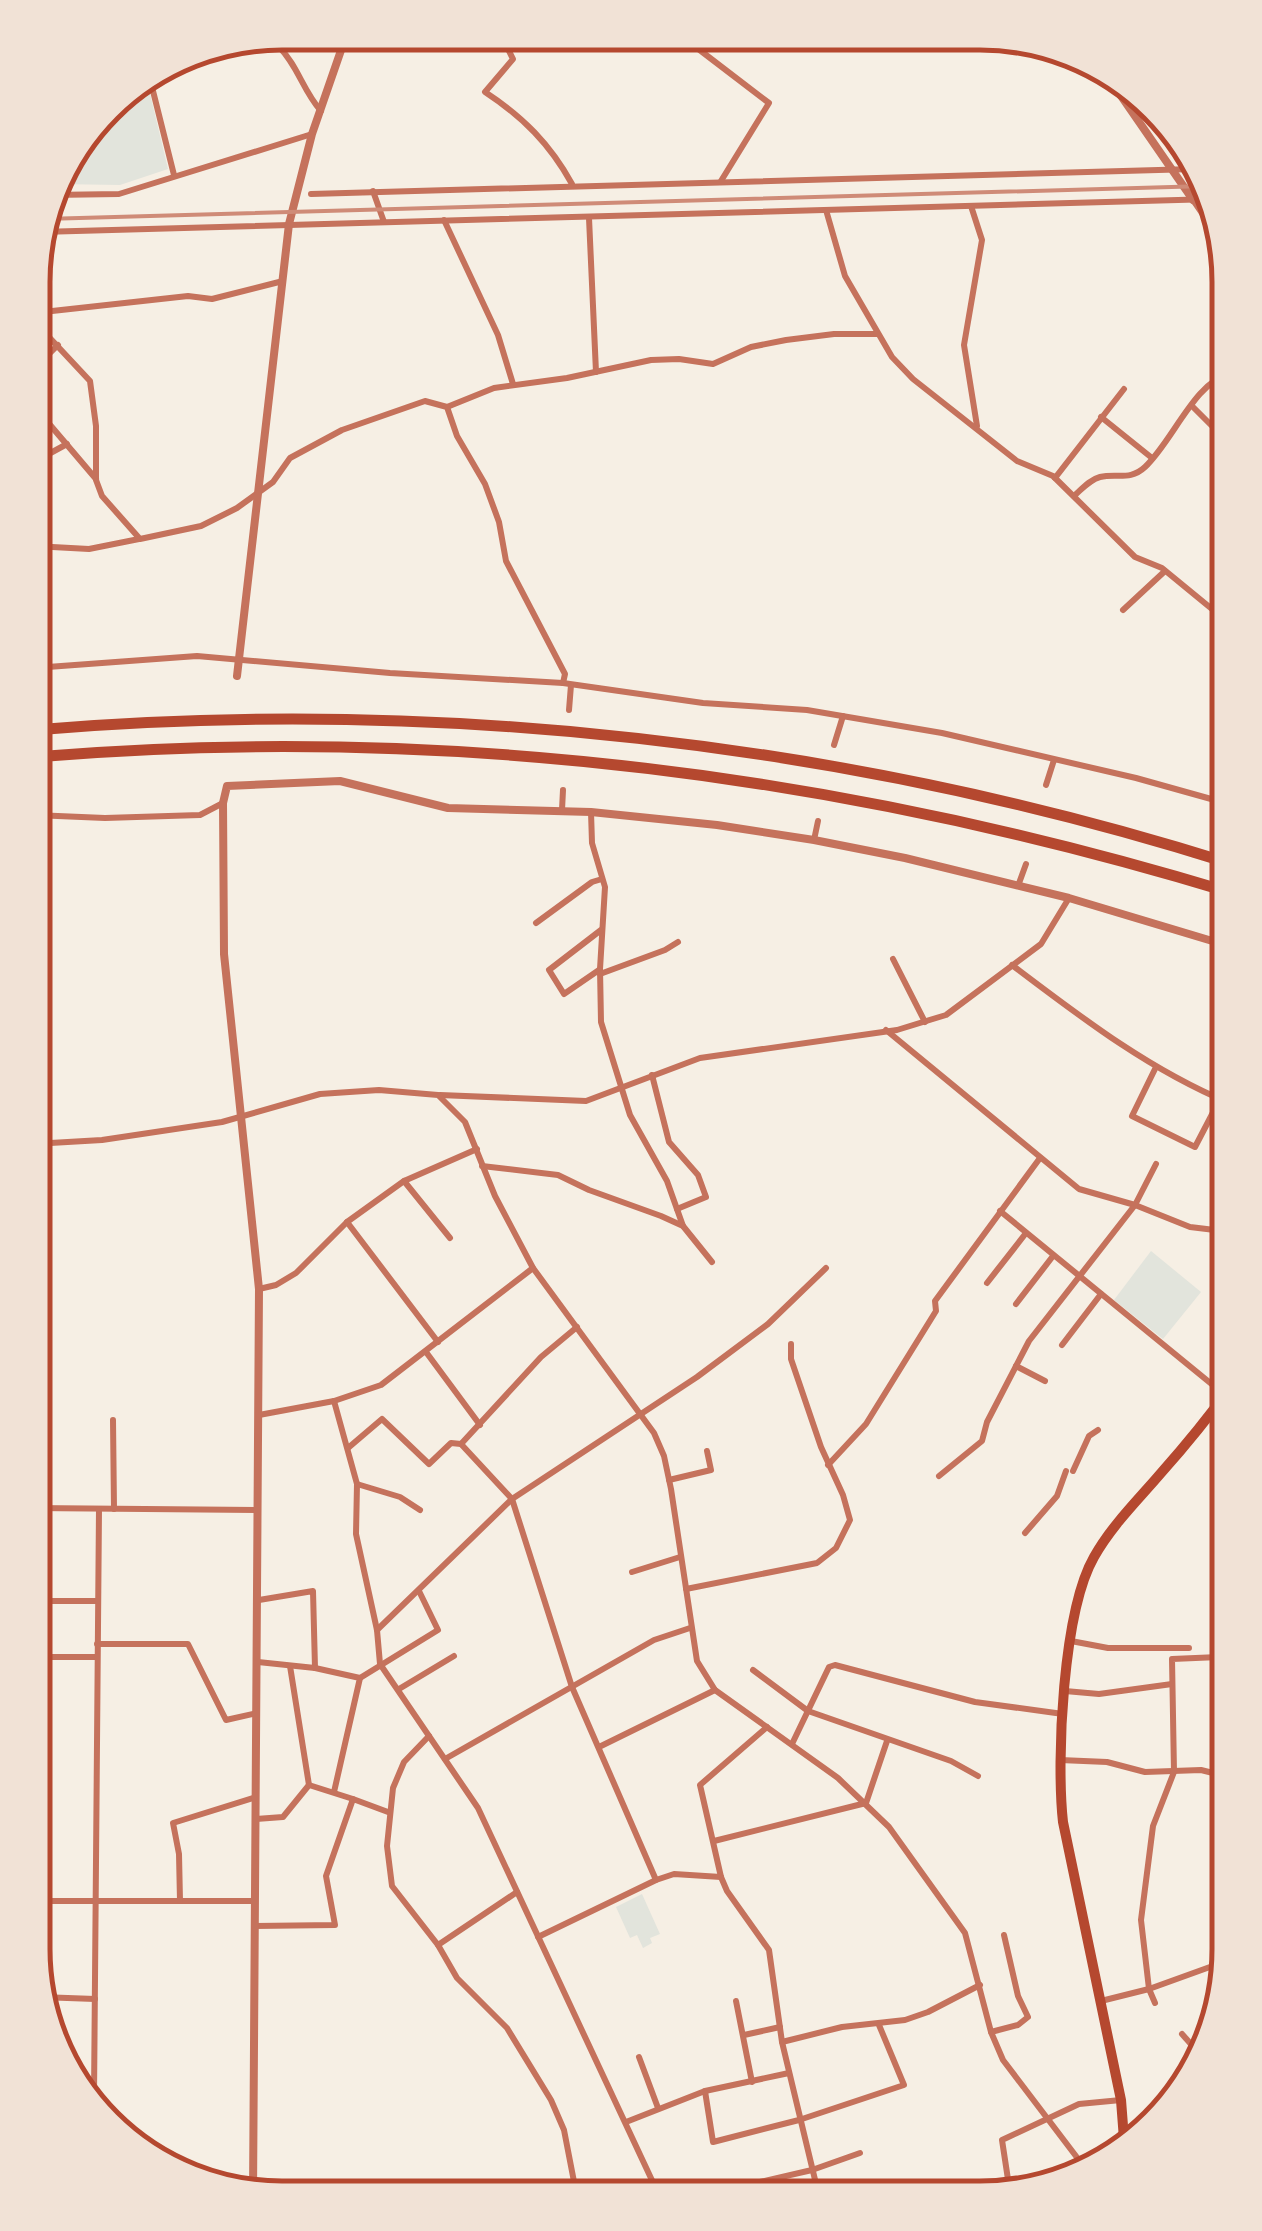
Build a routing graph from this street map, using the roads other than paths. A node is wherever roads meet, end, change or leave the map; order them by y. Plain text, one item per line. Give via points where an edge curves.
1 (282, 50) edge
2 (342, 50) edge
3 (510, 50) edge
4 (699, 50) edge
5 (153, 89) edge
6 (1127, 103) edge
7 (320, 110) junction
8 (312, 134) junction
9 (1174, 169) junction
10 (1182, 169) edge
11 (174, 174) junction
12 (720, 182) junction
13 (572, 184) junction
14 (373, 191) junction
15 (310, 194) dead end
16 (67, 195) edge
17 (1193, 200) junction
18 (1196, 200) edge
19 (971, 206) junction
20 (826, 210) junction
21 (1201, 212) edge
22 (588, 218) junction
23 (444, 220) junction
24 (384, 222) junction
25 (289, 224) junction
26 (56, 232) edge
27 (282, 282) junction
28 (50, 311) edge
29 (877, 334) junction
30 (50, 337) edge
31 (58, 345) junction
32 (50, 353) edge
33 (596, 372) junction
34 (1212, 382) edge
35 (513, 384) junction
36 (1124, 390) dead end
37 (447, 406) junction
38 (1192, 406) junction
39 (1101, 417) junction
40 (50, 425) edge
41 (1212, 425) edge
42 (977, 428) junction
43 (66, 444) junction
44 (50, 453) edge
45 (1152, 458) junction
46 (1056, 478) junction
47 (96, 480) junction
48 (259, 491) junction
49 (1074, 496) junction
50 (140, 539) junction
51 (50, 547) edge
52 (1165, 571) junction
53 (1212, 609) edge
54 (1123, 610) dead end
55 (238, 661) junction
56 (50, 667) edge
57 (237, 676) dead end
58 (567, 684) junction
59 (569, 710) dead end
60 (843, 716) junction
61 (50, 729) edge
62 (834, 745) dead end
63 (50, 756) edge
64 (1054, 760) junction
65 (1046, 785) dead end
66 (563, 790) dead end
67 (1212, 799) edge
68 (223, 803) junction
69 (562, 810) junction
70 (591, 812) junction
71 (50, 815) edge
72 (818, 820) dead end
73 (814, 840) junction
74 (1212, 858) edge
75 (1026, 864) dead end
76 (602, 879) junction
77 (1018, 886) junction
78 (1212, 887) edge
79 (1069, 898) junction
80 (536, 923) dead end
81 (601, 930) junction
82 (1212, 941) edge
83 (678, 942) dead end
84 (893, 958) dead end
85 (1012, 964) junction
86 (600, 972) junction
87 (925, 1022) junction
88 (886, 1030) junction
89 (1155, 1068) junction
90 (652, 1075) junction
91 (619, 1089) junction
92 (438, 1095) junction
93 (1212, 1096) edge
94 (1212, 1115) edge
95 (240, 1117) junction
96 (50, 1143) edge
97 (476, 1150) junction
98 (1040, 1158) junction
99 (1156, 1164) dead end
100 (482, 1166) junction
101 (404, 1181) junction
102 (1136, 1205) junction
103 (677, 1208) junction
104 (1000, 1211) junction
105 (347, 1222) junction
106 (684, 1226) junction
107 (1212, 1230) edge
108 (1026, 1233) junction
109 (450, 1238) dead end
110 (1053, 1256) junction
111 (712, 1262) dead end
112 (533, 1268) junction
113 (826, 1268) dead end
114 (1080, 1276) junction
115 (988, 1283) dead end
116 (259, 1290) junction
117 (1100, 1294) junction
118 (1016, 1304) dead end
119 (577, 1327) junction
120 (438, 1342) junction
121 (791, 1344) dead end
122 (1062, 1345) dead end
123 (426, 1352) junction
124 (1016, 1366) junction
125 (1212, 1380) edge
126 (1045, 1381) dead end
127 (334, 1401) junction
128 (1212, 1410) edge
129 (640, 1412) junction
130 (260, 1415) junction
131 (113, 1420) dead end
132 (480, 1425) junction
133 (1098, 1430) dead end
134 (461, 1444) junction
135 (348, 1448) junction
136 (707, 1451) dead end
137 (828, 1464) junction
138 (939, 1476) dead end
139 (669, 1480) junction
140 (357, 1484) junction
141 (512, 1499) junction
142 (50, 1508) edge
143 (99, 1509) junction
144 (114, 1509) junction
145 (259, 1510) junction
146 (420, 1510) dead end
147 (1024, 1533) dead end
148 (680, 1557) junction
149 (632, 1572) dead end
150 (686, 1589) junction
151 (418, 1591) junction
152 (259, 1600) junction
153 (50, 1601) edge
154 (96, 1602) junction
155 (690, 1628) junction
156 (377, 1630) junction
157 (1071, 1641) junction
158 (98, 1644) junction
159 (1189, 1648) dead end
160 (454, 1656) dead end
161 (50, 1657) edge
162 (97, 1657) junction
163 (1212, 1657) edge
164 (258, 1662) junction
165 (380, 1664) junction
166 (290, 1666) junction
167 (314, 1668) junction
168 (752, 1670) dead end
169 (360, 1678) junction
170 (1172, 1684) junction
171 (572, 1687) junction
172 (399, 1689) junction
173 (715, 1690) junction
174 (1066, 1691) junction
175 (808, 1711) junction
176 (256, 1713) junction
177 (1063, 1714) junction
178 (767, 1727) junction
179 (429, 1736) junction
180 (887, 1741) junction
181 (792, 1744) junction
182 (598, 1747) junction
183 (445, 1759) junction
184 (1060, 1760) junction
185 (1174, 1772) junction
186 (1212, 1773) edge
187 (978, 1776) dead end
188 (309, 1785) junction
189 (334, 1792) junction
190 (256, 1797) junction
191 (353, 1799) junction
192 (866, 1803) junction
193 (388, 1812) junction
194 (256, 1819) junction
195 (714, 1841) junction
196 (721, 1877) junction
197 (656, 1880) junction
198 (517, 1892) junction
199 (256, 1900) junction
200 (50, 1901) edge
201 (180, 1901) junction
202 (96, 1902) junction
203 (255, 1926) junction
204 (1004, 1935) dead end
205 (538, 1937) junction
206 (438, 1945) junction
207 (1212, 1966) edge
208 (980, 1985) junction
209 (1149, 1989) junction
210 (55, 1998) edge
211 (95, 1999) junction
212 (1101, 2001) junction
213 (736, 2002) dead end
214 (1156, 2002) dead end
215 (879, 2025) junction
216 (780, 2026) junction
217 (991, 2032) junction
218 (744, 2034) junction
219 (1182, 2034) dead end
220 (782, 2042) junction
221 (1191, 2044) edge
222 (639, 2057) dead end
223 (789, 2074) junction
224 (752, 2082) junction
225 (94, 2084) edge
226 (705, 2091) junction
227 (1122, 2100) junction
228 (658, 2108) junction
229 (799, 2120) junction
230 (1047, 2120) junction
231 (626, 2122) junction
232 (1124, 2131) edge
233 (860, 2153) dead end
234 (1078, 2159) edge
235 (812, 2170) junction
236 (251, 2179) edge
237 (1008, 2179) edge
238 (574, 2181) edge
239 (653, 2181) edge
240 (764, 2181) edge
241 (815, 2181) edge

1 - 7 street
2 - 7 street
3 - 13 street via 513,59 484,92 545,140
4 - 12 street via 769,104
5 - 11 street
6 - 9 street
7 - 8 street
8 - 11 street
8 - 25 street
9 - 10 street
9 - 12 street
9 - 17 street
11 - 16 street via 119,194
12 - 13 street
13 - 14 street
14 - 15 street
14 - 24 street
17 - 18 street
17 - 19 street
17 - 21 street
19 - 20 street
19 - 42 street via 982,240 964,345
20 - 22 street
20 - 29 street via 845,276
22 - 23 street
22 - 33 street
23 - 24 street
23 - 35 street via 498,335
24 - 25 street
25 - 26 street
25 - 27 street
27 - 28 street via 212,299
27 - 48 street
29 - 33 street via 786,340 713,364 680,358
29 - 42 street via 913,378
30 - 31 street
31 - 32 street
31 - 47 street via 90,381
33 - 35 street
34 - 38 street
35 - 37 street
36 - 39 street
37 - 48 street via 425,400 342,430 290,458
37 - 58 street via 492,503 506,561
38 - 41 street
38 - 45 street
39 - 45 street
39 - 46 street
40 - 43 street
42 - 46 street via 1017,461
43 - 44 street
43 - 47 street
45 - 49 street via 1132,476 1100,477
46 - 49 street
47 - 50 street
48 - 50 street via 200,526
48 - 55 street
49 - 52 street via 1135,557
50 - 51 street via 88,549
52 - 53 street
52 - 54 street
55 - 56 street via 198,656
55 - 57 street
55 - 58 street
58 - 59 street
58 - 60 street
60 - 62 street
60 - 64 street
61 - 74 highway via 339,720 700,747 980,796
63 - 78 highway via 340,747 678,771 952,818
64 - 65 street
64 - 67 street
66 - 69 street
68 - 69 street via 226,786 340,781 448,808
68 - 71 street via 200,815
68 - 95 street via 224,954
69 - 70 street
70 - 73 street
70 - 76 street
72 - 73 street
73 - 77 street
75 - 77 street
76 - 80 street
76 - 81 street
77 - 79 street
79 - 82 street
79 - 85 street via 1041,944
81 - 86 street
81 - 86 street via 549,970 564,994
83 - 86 street
84 - 87 street
85 - 87 street via 946,1015
85 - 89 street
86 - 91 street via 601,1022
87 - 88 street
88 - 90 street via 707,1056
88 - 98 street
89 - 93 street
89 - 94 street via 1132,1116 1195,1147
90 - 91 street
90 - 103 street via 669,1142 698,1175 706,1197
91 - 92 street via 586,1101
91 - 103 street
92 - 95 street via 320,1094
92 - 97 street via 465,1122
95 - 96 street
95 - 116 street
97 - 100 street
97 - 101 street
98 - 102 street via 1078,1189
98 - 104 street
99 - 102 street
100 - 106 street via 558,1175
100 - 112 street
101 - 105 street
101 - 109 street
102 - 107 street
102 - 114 street
103 - 106 street
104 - 108 street
104 - 137 street via 935,1302 936,1311 866,1424
105 - 116 street via 296,1273
105 - 120 street
106 - 111 street
108 - 110 street
108 - 115 street
110 - 114 street
110 - 118 street
112 - 119 street
112 - 120 street
113 - 129 street via 768,1324
114 - 117 street
114 - 124 street
116 - 130 street
117 - 122 street
117 - 125 street
119 - 129 street
119 - 132 street via 541,1356
120 - 123 street
121 - 137 street
123 - 127 street via 382,1386
123 - 132 street
124 - 126 street
124 - 138 street via 982,1440
127 - 130 street
127 - 135 street
128 - 157 main road via 1102,1543 1083,1580
129 - 139 street
129 - 141 street
130 - 145 street
131 - 144 street
132 - 134 street
133 - 147 street via 1057,1496
134 - 135 street via 451,1442 430,1464 382,1419
134 - 141 street
135 - 140 street
136 - 139 street via 710,1470
137 - 150 street via 850,1520 836,1548 817,1563
139 - 148 street
140 - 146 street
140 - 156 street via 356,1534
141 - 151 street
141 - 171 street
142 - 143 street
143 - 144 street
143 - 154 street
144 - 145 street
145 - 152 street
148 - 149 street
148 - 150 street
150 - 155 street
151 - 156 street
151 - 165 street via 438,1630
152 - 164 street
152 - 167 street via 312,1591
153 - 154 street
154 - 158 street
155 - 171 street via 654,1640
155 - 173 street via 697,1661
156 - 165 street
157 - 159 street
157 - 174 main road
158 - 162 street
158 - 176 street via 188,1644 226,1720
160 - 172 street
161 - 162 street
162 - 202 street
163 - 170 street via 1172,1659
164 - 166 street
164 - 176 street
165 - 169 street
165 - 172 street
166 - 167 street
166 - 188 street
167 - 169 street
168 - 175 street
169 - 189 street
170 - 174 street via 1099,1694
170 - 185 street
171 - 182 street
171 - 183 street
172 - 179 street
173 - 178 street
173 - 182 street
174 - 177 main road
175 - 177 street via 835,1665 975,1702
175 - 180 street
175 - 181 street
176 - 190 street
177 - 184 main road
178 - 181 street
178 - 195 street via 700,1785
179 - 183 street
179 - 193 street via 404,1762
180 - 187 street
180 - 192 street
181 - 192 street
182 - 197 street
183 - 198 street via 478,1808
184 - 185 street
184 - 212 main road via 1063,1822
185 - 186 street
185 - 209 street via 1153,1826 1144,1890
188 - 189 street
188 - 194 street via 283,1817
189 - 191 street
190 - 194 street
190 - 201 street via 172,1823
191 - 193 street
191 - 203 street via 326,1876 335,1925
192 - 195 street
192 - 208 street via 958,1919
193 - 206 street via 392,1886
194 - 199 street
195 - 196 street
196 - 197 street via 674,1874
196 - 216 street via 770,1950
197 - 205 street
198 - 205 street
198 - 206 street
199 - 201 street
199 - 203 street
200 - 202 street
201 - 202 street
202 - 211 street
203 - 236 street
204 - 217 street via 1028,2017
205 - 231 street
206 - 238 street via 456,1978 507,2028 551,2100
207 - 209 street
208 - 215 street via 928,2012
208 - 217 street
209 - 212 street
209 - 214 street
210 - 211 street
211 - 225 street
212 - 227 main road
213 - 218 street
215 - 220 street
215 - 229 street via 904,2085
216 - 218 street
216 - 220 street
217 - 230 street
218 - 224 street
219 - 221 street
220 - 223 street
222 - 228 street
223 - 224 street
223 - 229 street
224 - 226 street
226 - 228 street
226 - 229 street via 712,2142
227 - 230 street via 1090,2101
227 - 232 main road
228 - 231 street
229 - 235 street
230 - 234 street
230 - 237 street via 1002,2140
231 - 239 street
233 - 235 street
235 - 240 street
235 - 241 street

